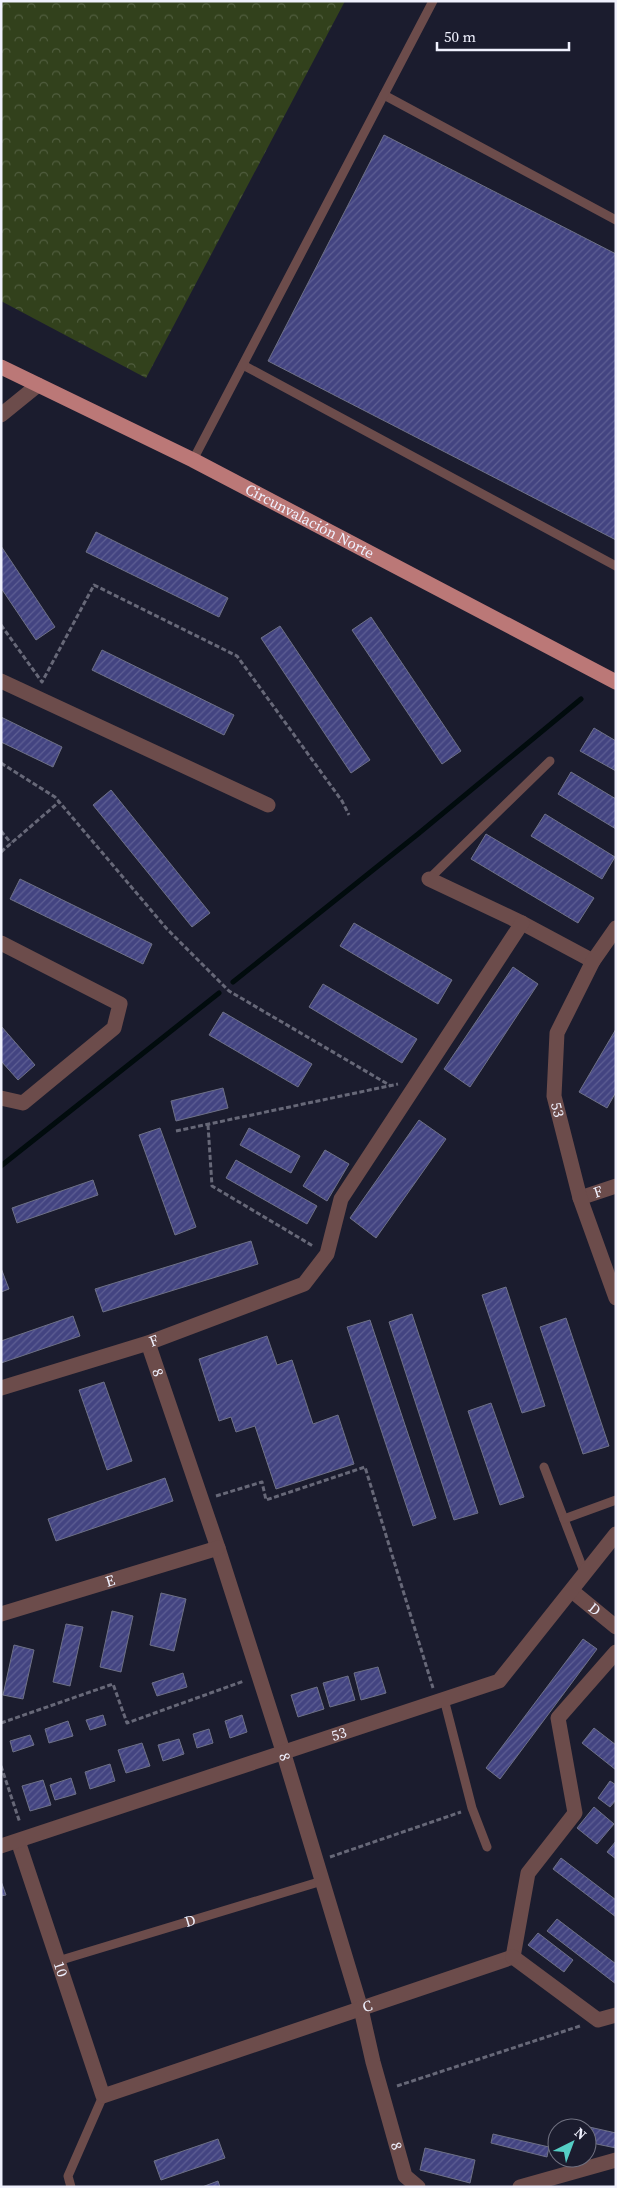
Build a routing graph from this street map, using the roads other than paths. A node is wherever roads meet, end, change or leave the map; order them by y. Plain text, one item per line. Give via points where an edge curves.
1 (433, 1) edge
2 (384, 95) junction
3 (616, 220) edge
4 (243, 365) junction
5 (1, 366) edge
6 (38, 385) junction
7 (1, 415) edge
8 (193, 460) junction
9 (616, 566) edge
10 (1, 681) edge
11 (616, 682) edge
12 (550, 761) dead end
13 (268, 805) dead end
14 (429, 879) joint
15 (522, 924) junction
16 (616, 928) edge
17 (1, 943) edge
18 (593, 961) junction
19 (1, 1098) edge
20 (616, 1186) edge
21 (580, 1198) junction
22 (616, 1298) edge
23 (148, 1343) junction
24 (1, 1388) edge
25 (544, 1467) dead end
26 (616, 1500) edge
27 (564, 1519) junction
28 (616, 1534) edge
29 (218, 1548) junction
30 (585, 1574) junction
31 (572, 1591) junction
32 (1, 1614) edge
33 (616, 1627) edge
34 (616, 1652) edge
35 (441, 1700) junction
36 (283, 1752) junction
37 (21, 1840) junction
38 (1, 1846) edge
39 (487, 1847) dead end
40 (322, 1881) junction
41 (513, 1957) junction
42 (58, 1961) junction
43 (361, 2008) junction
44 (616, 2015) edge
45 (103, 2096) junction
46 (616, 2160) edge
47 (71, 2187) edge
48 (418, 2187) edge
49 (520, 2187) edge

1 - 2 lane
2 - 3 lane
2 - 4 lane
4 - 8 lane
4 - 9 lane
5 - 6 main road, Circunvalación Norte
6 - 7 street
6 - 8 main road, Circunvalación Norte
8 - 11 main road, Circunvalación Norte
10 - 13 street
12 - 14 lane
14 - 15 street
15 - 18 street
15 - 23 street, F via 341,1199 327,1254 304,1284
16 - 18 street, 53
17 - 19 street via 120,1004 114,1028 24,1103
18 - 21 street, 53 via 557,1033 554,1096
20 - 21 street, F
21 - 22 street, 53
23 - 24 street, F
23 - 29 street, 8
25 - 27 lane
26 - 27 lane
27 - 30 lane
28 - 30 street, 53
29 - 32 street, E
29 - 36 street, 8
30 - 31 street, 53
31 - 33 street, D
31 - 35 street, 53 via 499,1681
34 - 41 street via 558,1718 575,1813 528,1873
35 - 36 street, 53
35 - 39 lane via 472,1808
36 - 37 street, 53
36 - 40 street, 8
37 - 38 street, 53
37 - 42 street, 10
40 - 42 lane, D
40 - 43 street, 8
41 - 43 street, C
41 - 44 street via 598,2020
42 - 45 street, 10
43 - 45 street, C
43 - 48 street, 8 via 405,2176
45 - 47 lane via 68,2176
46 - 49 street

